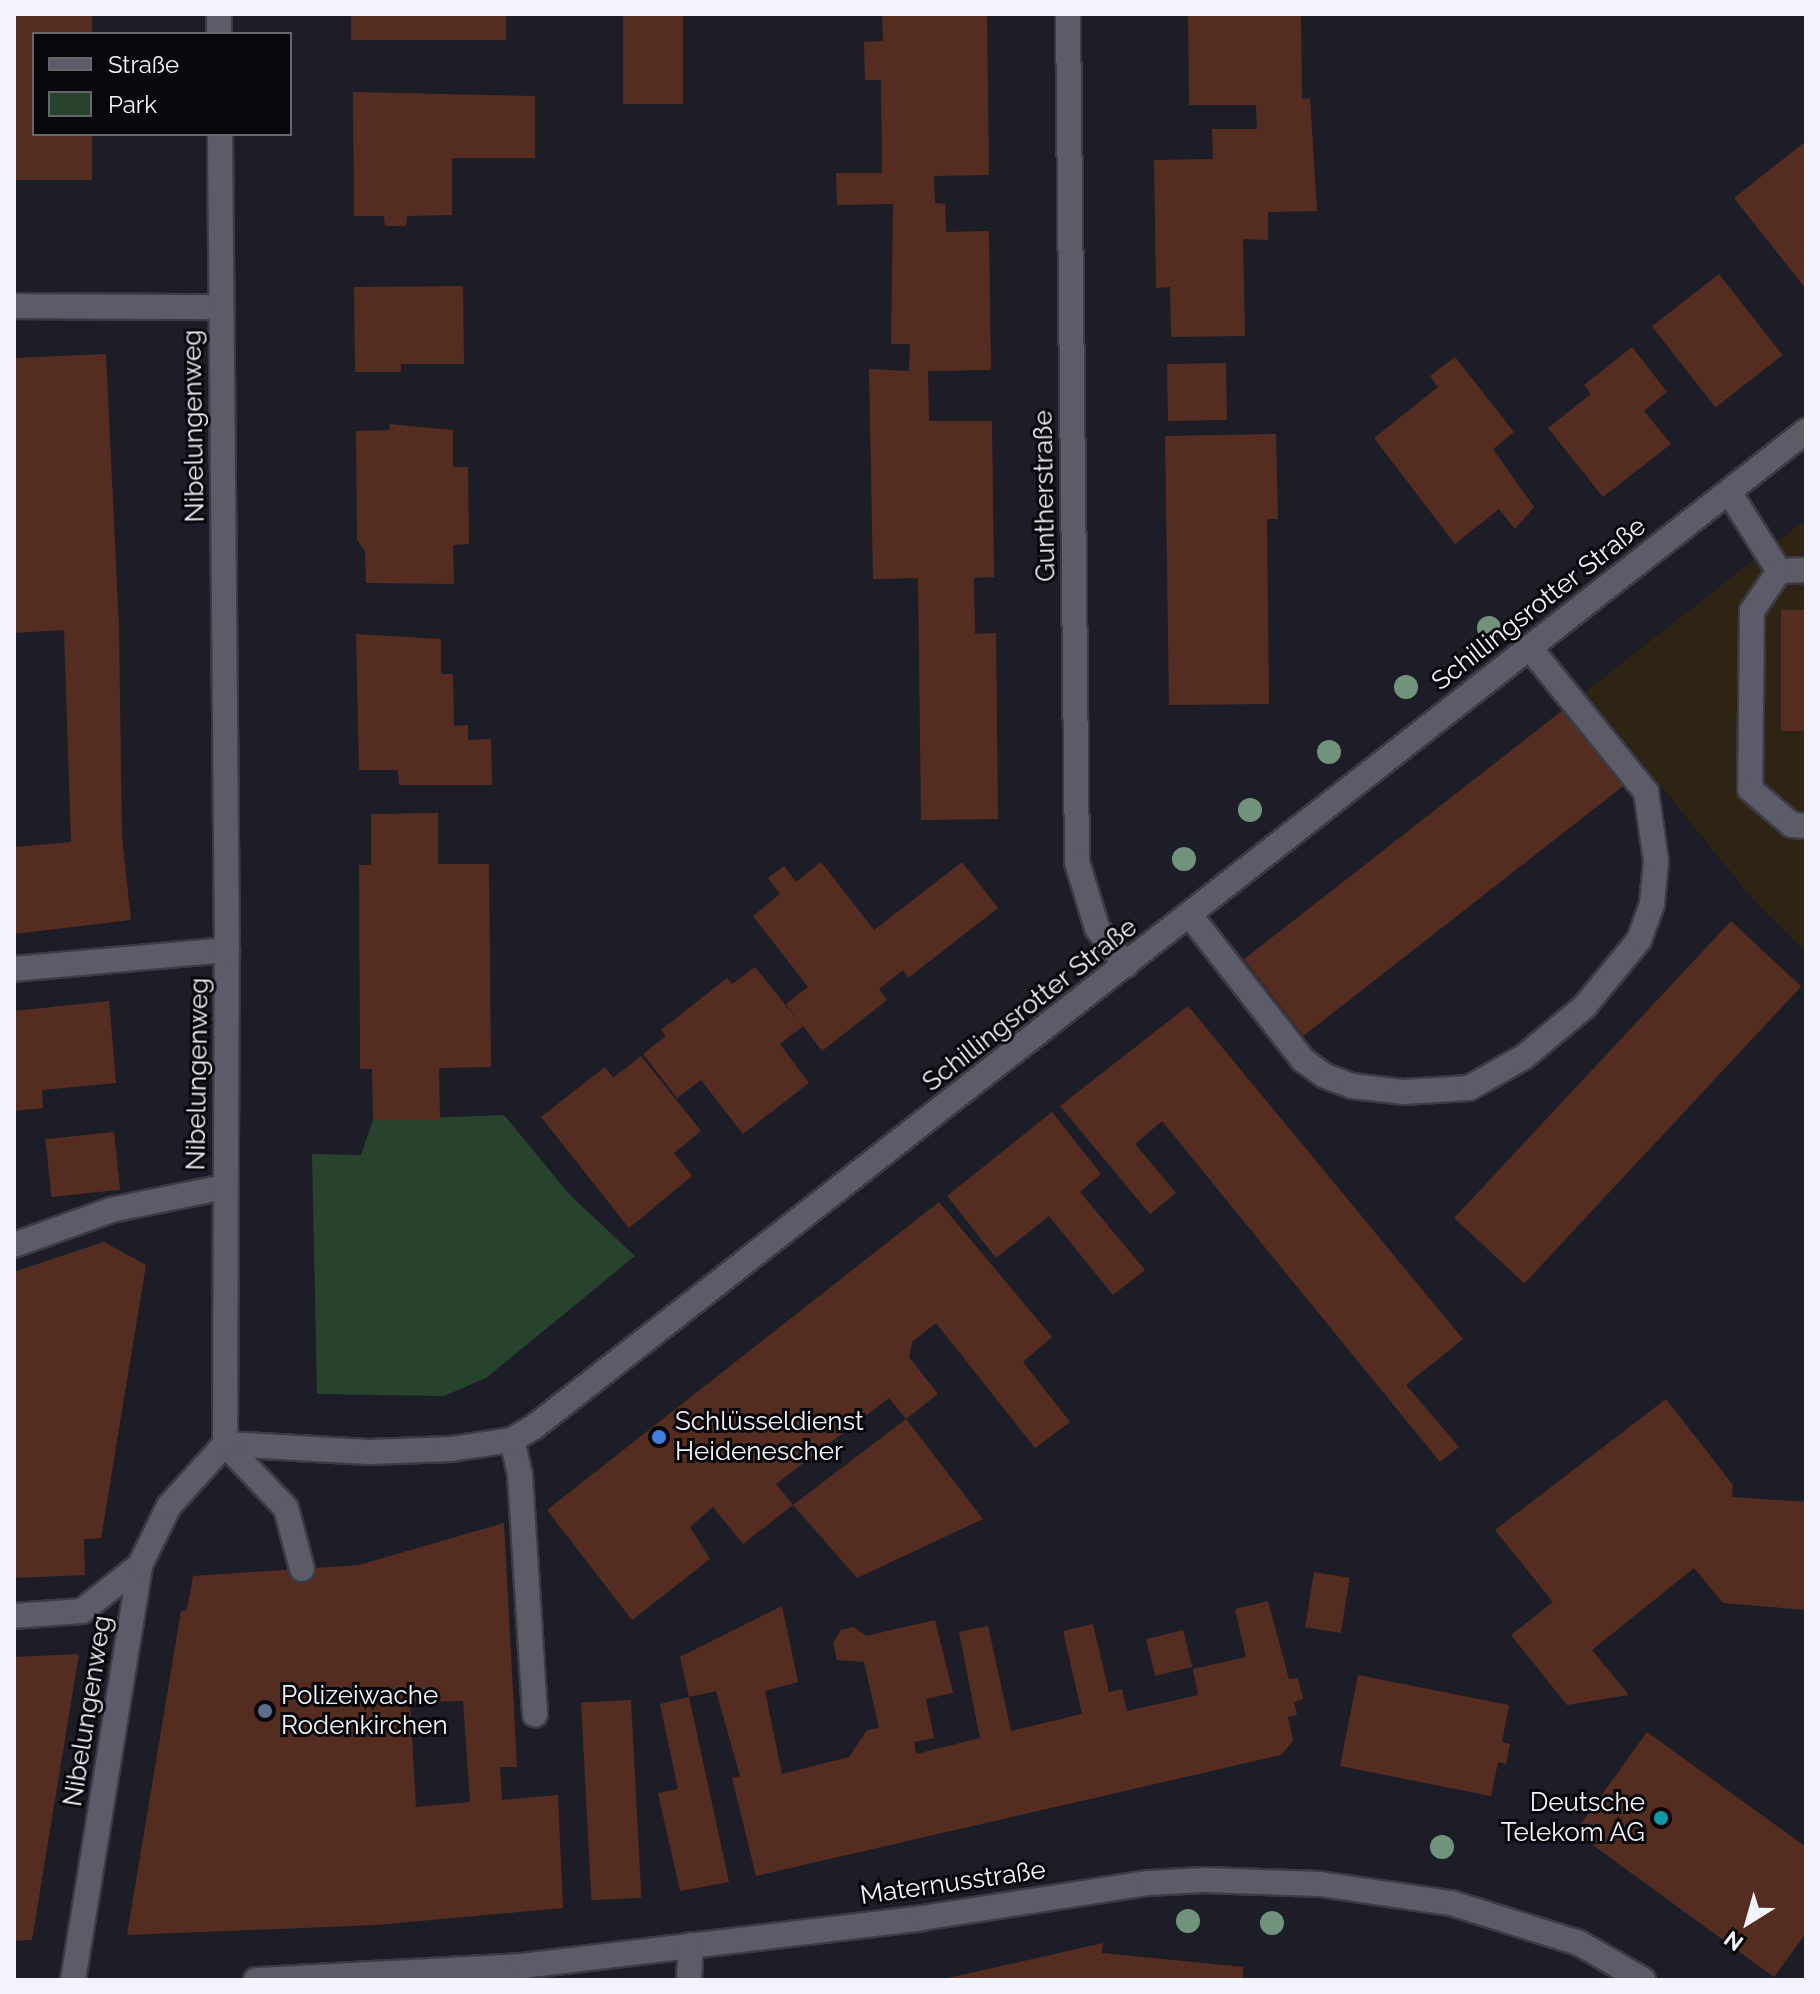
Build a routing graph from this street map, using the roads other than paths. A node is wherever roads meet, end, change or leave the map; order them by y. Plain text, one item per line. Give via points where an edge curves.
1 (1068, 14) edge
2 (220, 136) edge
3 (14, 306) edge
4 (221, 307) junction
5 (1806, 431) edge
6 (1729, 492) junction
7 (1806, 570) edge
8 (1779, 571) junction
9 (1529, 647) junction
10 (1806, 826) edge
11 (1189, 914) junction
12 (227, 950) junction
13 (1126, 965) junction
14 (14, 969) edge
15 (225, 1187) junction
16 (14, 1245) edge
17 (512, 1440) junction
18 (225, 1444) junction
19 (140, 1565) junction
20 (302, 1569) dead end
21 (14, 1616) edge
22 (535, 1715) dead end
23 (691, 1945) junction
24 (73, 1980) edge
25 (256, 1980) edge
26 (689, 1980) edge
27 (1643, 1980) edge

1 - 13 street, Guntherstraße via 1077,862 1097,928
2 - 4 street, Nibelungenweg
3 - 4 street
4 - 12 street, Nibelungenweg
5 - 6 street, Schillingsrotter Straße
6 - 8 street
6 - 9 street, Schillingsrotter Straße
7 - 8 street
8 - 10 street via 1752,611 1750,789 1792,825
9 - 11 street, Schillingsrotter Straße
9 - 11 street via 1646,792 1656,861 1652,904 1639,940 1585,1006 1524,1057 1469,1088 1403,1092 1352,1086 1325,1076 1303,1060
11 - 13 street, Schillingsrotter Straße
12 - 14 street
12 - 15 street, Nibelungenweg
13 - 17 street, Schillingsrotter Straße via 560,1409
15 - 16 street via 111,1210
15 - 18 street, Nibelungenweg
17 - 18 street, Schillingsrotter Straße via 369,1452
17 - 22 street via 520,1475
18 - 19 street, Nibelungenweg via 169,1506
18 - 20 street via 286,1508
19 - 21 street via 82,1611
19 - 24 street, Nibelungenweg
23 - 25 street, Maternusstraße via 522,1966
23 - 26 street
23 - 27 street, Maternusstraße via 922,1918 1148,1883 1262,1881 1385,1891 1485,1911 1579,1943

